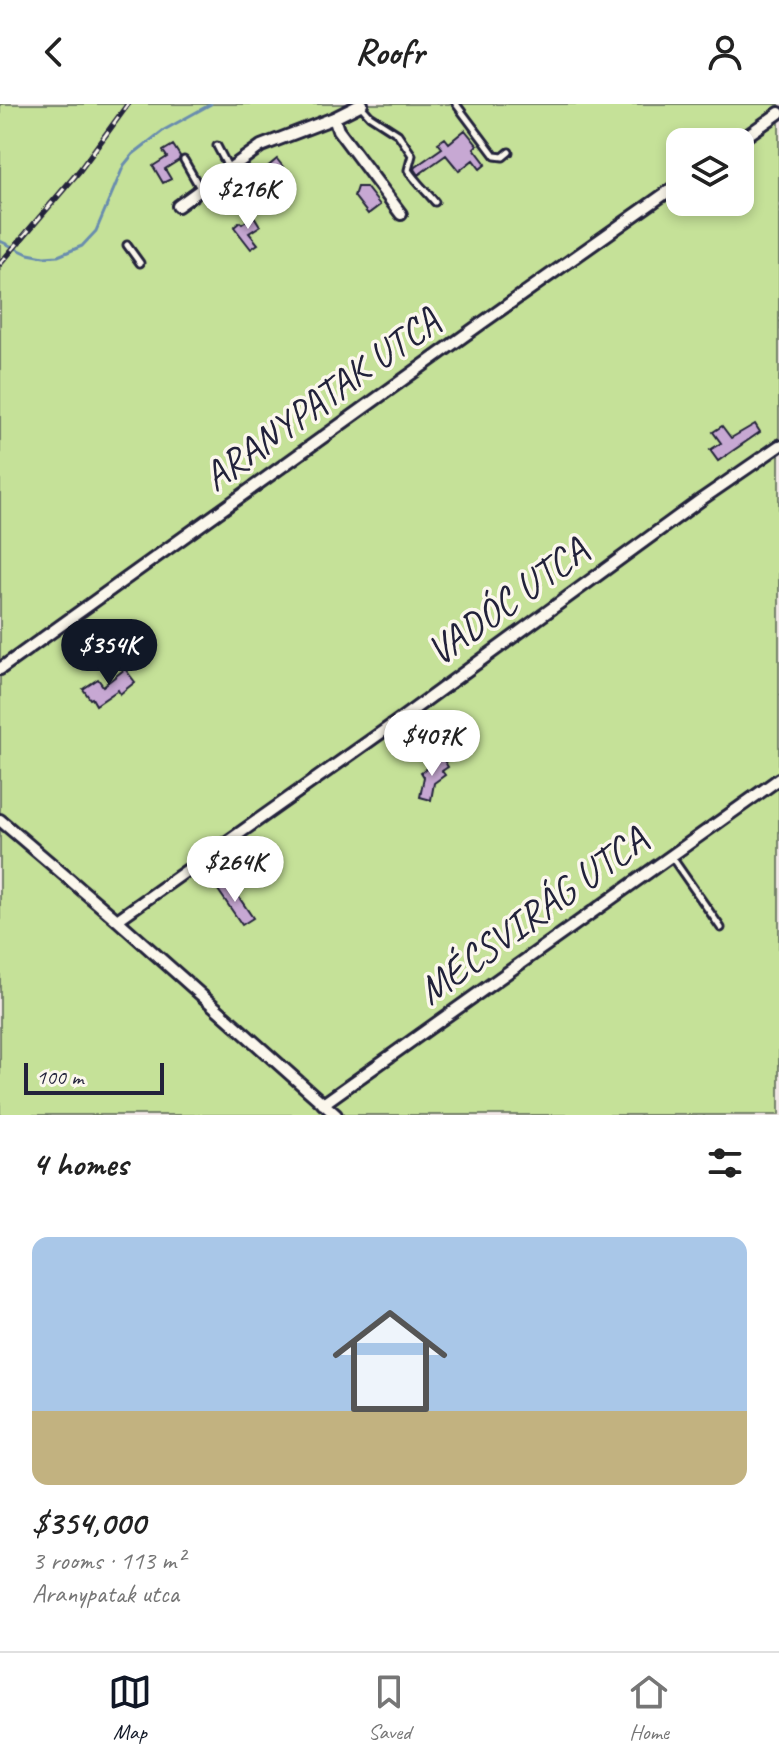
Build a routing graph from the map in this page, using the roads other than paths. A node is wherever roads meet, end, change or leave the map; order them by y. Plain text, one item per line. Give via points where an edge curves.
1 (456, 104) edge
2 (356, 105) edge
3 (779, 113) edge
4 (334, 118) junction
5 (754, 131) edge
6 (217, 146) dead end
7 (509, 152) dead end
8 (184, 160) dead end
9 (229, 168) junction
10 (201, 189) junction
11 (666, 193) edge
12 (435, 202) dead end
13 (178, 206) dead end
14 (401, 214) dead end
15 (127, 245) dead end
16 (140, 263) dead end
17 (779, 446) edge
18 (0, 669) edge
19 (779, 779) edge
20 (0, 820) edge
21 (670, 856) junction
22 (117, 920) junction
23 (721, 928) dead end
24 (323, 1104) junction
25 (336, 1115) edge

1 - 7 lane via 495,156
2 - 4 street
2 - 12 lane via 398,134 412,155 408,170
3 - 5 street
4 - 9 street via 261,146
4 - 14 street
6 - 9 lane
8 - 10 lane
9 - 10 street
10 - 13 street
11 - 18 street, ARANYPATAK UTCA
15 - 16 lane
17 - 22 street, VADÓC UTCA
19 - 21 street, MÉCSVIRÁG UTCA
20 - 22 street
21 - 23 lane
21 - 24 street, MÉCSVIRÁG UTCA
22 - 24 street
24 - 25 street

